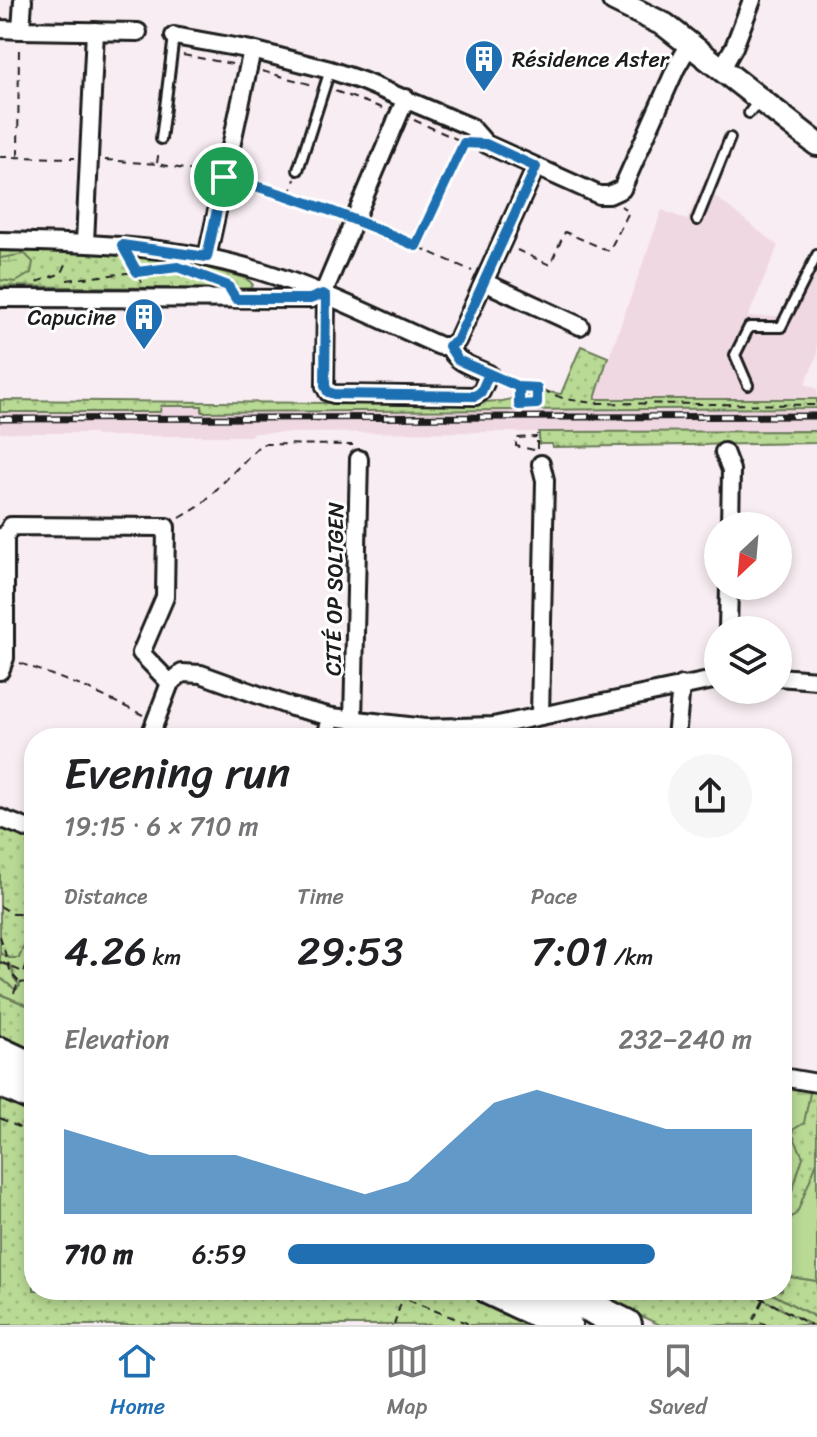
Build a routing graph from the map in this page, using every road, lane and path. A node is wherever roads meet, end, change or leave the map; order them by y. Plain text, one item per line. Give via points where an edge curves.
1 (23, 0) edge
2 (614, 0) edge
3 (752, 0) edge
4 (0, 29) edge
5 (20, 30) junction
6 (95, 31) junction
7 (138, 32) dead end
8 (174, 36) joint
9 (694, 45) junction
10 (252, 50) junction
11 (722, 68) junction
12 (330, 70) junction
13 (406, 98) junction
14 (730, 138) dead end
15 (161, 139) joint
16 (486, 144) junction
17 (817, 144) edge
18 (0, 157) edge
19 (18, 157) junction
20 (89, 159) junction
21 (157, 164) junction
22 (536, 167) junction
23 (298, 170) joint
24 (224, 177) junction
25 (290, 195) junction
26 (606, 195) junction
27 (355, 218) junction
28 (697, 220) dead end
29 (0, 241) edge
30 (77, 242) junction
31 (502, 242) junction
32 (122, 245) junction
33 (416, 246) junction
34 (817, 255) edge
35 (207, 257) junction
36 (261, 271) junction
37 (137, 272) junction
38 (67, 280) dead end
39 (485, 280) junction
40 (30, 284) dead end
41 (325, 295) junction
42 (0, 298) edge
43 (149, 298) junction
44 (236, 299) junction
45 (258, 299) junction
46 (580, 326) dead end
47 (449, 346) junction
48 (489, 374) junction
49 (748, 385) dead end
50 (519, 387) junction
51 (537, 388) junction
52 (537, 404) junction
53 (817, 405) edge
54 (537, 416) dead end
55 (537, 436) joint
56 (359, 452) joint
57 (724, 452) dead end
58 (541, 464) dead end
59 (730, 512) edge
60 (166, 527) junction
61 (3, 537) edge
62 (2, 664) edge
63 (792, 678) edge
64 (817, 680) edge
65 (704, 681) edge
66 (170, 683) junction
67 (681, 685) junction
68 (540, 716) junction
69 (332, 717) junction
70 (155, 721) junction
71 (353, 721) junction
72 (153, 728) edge
73 (328, 728) edge
74 (425, 728) edge
75 (504, 728) edge
76 (677, 728) edge
77 (0, 818) edge
78 (24, 827) edge
79 (0, 906) edge
80 (24, 914) edge
81 (0, 936) edge
82 (0, 962) edge
83 (12, 967) junction
84 (24, 973) edge
85 (19, 982) junction
86 (24, 984) edge
87 (14, 993) dead end
88 (0, 1053) edge
89 (24, 1064) edge
90 (792, 1079) edge
91 (0, 1081) edge
92 (817, 1083) edge
93 (24, 1092) edge
94 (0, 1118) edge
95 (24, 1130) edge
96 (401, 1300) edge
97 (407, 1300) edge
98 (512, 1300) edge
99 (576, 1300) edge
100 (764, 1300) edge
101 (766, 1300) edge
102 (394, 1325) edge
103 (472, 1325) edge
104 (566, 1325) edge
105 (626, 1325) edge
106 (766, 1325) edge
107 (811, 1325) edge

1 - 5 street
2 - 9 main road
3 - 11 street
4 - 5 street
5 - 6 street
5 - 19 path
6 - 7 street
6 - 20 street
8 - 10 street
8 - 15 lane
9 - 11 main road
9 - 26 street via 676,68 622,189
10 - 12 street
10 - 24 street
11 - 17 main road via 754,106
12 - 13 street
12 - 23 lane
13 - 16 street via 471,127
13 - 27 street
14 - 28 lane
15 - 21 path
16 - 22 street
16 - 33 path via 464,143
18 - 19 path
19 - 20 path
20 - 21 path
20 - 30 street
21 - 24 path
22 - 26 street
22 - 31 street
23 - 25 path
24 - 25 path
24 - 35 street
25 - 27 path
26 - 31 path via 629,212 609,251 565,232 550,265
27 - 33 path
27 - 41 street
29 - 30 street
30 - 32 street
30 - 40 path via 62,273
31 - 39 street
32 - 35 street
32 - 37 path
33 - 39 path
34 - 49 lane via 781,327 746,331 735,355
35 - 36 street
36 - 41 street
36 - 45 street
37 - 38 path
37 - 43 path
37 - 44 path via 178,267 228,286
39 - 46 street
39 - 47 street via 457,341
41 - 45 street
41 - 47 street
41 - 48 street via 328,392 475,396
42 - 43 street
43 - 44 street
44 - 45 street
47 - 48 street via 458,360
48 - 50 path
50 - 51 path
50 - 52 path via 519,405
51 - 52 path
51 - 53 path via 593,403
52 - 54 path
55 - 55 path via 516,438 516,446 537,450
56 - 60 path via 261,444 200,506
56 - 71 street, CITÉ OP SOLTGEN
57 - 59 street via 731,470
58 - 68 street via 545,480
60 - 61 street via 11,526
60 - 66 street via 165,597 141,653
61 - 62 street
62 - 70 path via 86,688
63 - 64 street
65 - 67 street
66 - 69 street via 182,673 201,674
66 - 70 street
67 - 68 street
67 - 76 street
68 - 75 street
69 - 71 street
69 - 73 street
70 - 72 street
71 - 74 street
77 - 78 street
79 - 80 path
81 - 83 path
82 - 83 path
83 - 84 path
83 - 85 path
85 - 86 path
85 - 87 path
88 - 89 highway
90 - 92 street
91 - 93 highway
94 - 95 path
96 - 102 path
97 - 103 path
98 - 104 highway
99 - 105 highway
100 - 106 path via 754,1319
101 - 107 path

